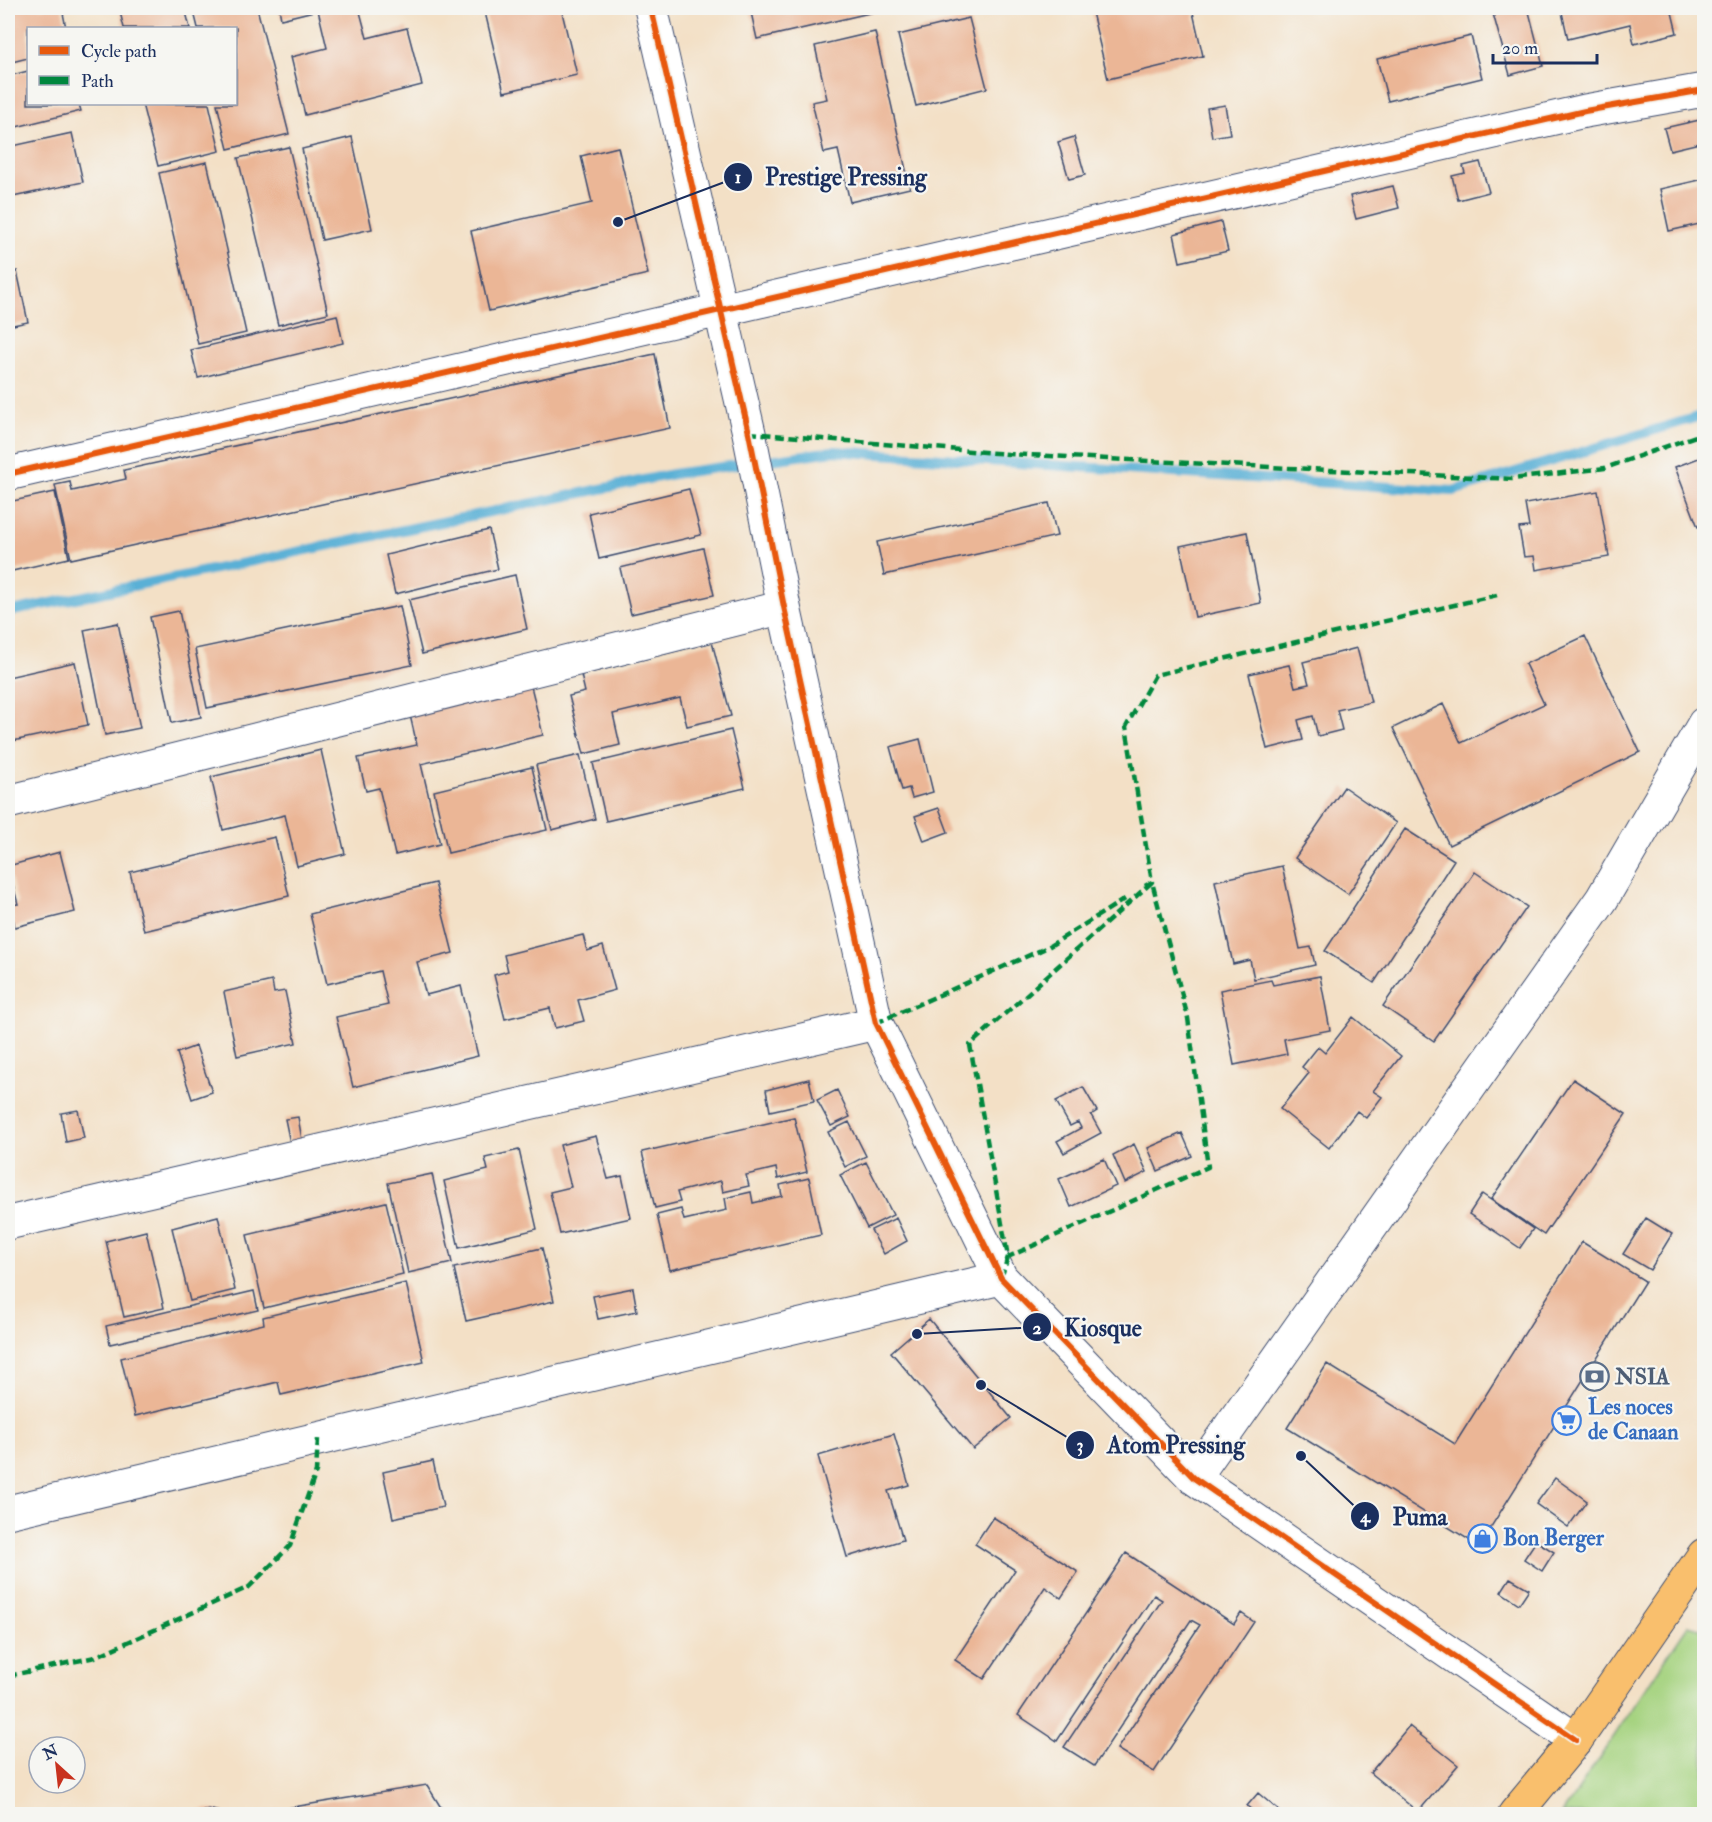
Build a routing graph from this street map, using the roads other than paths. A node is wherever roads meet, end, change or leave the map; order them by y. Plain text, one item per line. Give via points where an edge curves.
1 (651, 8) edge
2 (1704, 90) edge
3 (721, 310) junction
4 (8, 474) edge
5 (784, 607) junction
6 (1704, 724) edge
7 (8, 801) edge
8 (876, 1023) junction
9 (8, 1223) edge
10 (1000, 1278) junction
11 (1194, 1478) junction
12 (8, 1512) edge
13 (1704, 1559) edge
14 (1576, 1740) junction
15 (1515, 1815) edge

1 - 3 street
2 - 3 street via 1585,111
3 - 4 street
3 - 5 street
5 - 7 street
5 - 8 street
6 - 11 street via 1602,899
8 - 9 street
8 - 10 street
10 - 11 street
10 - 12 street
11 - 14 street
13 - 14 main road
14 - 15 main road

